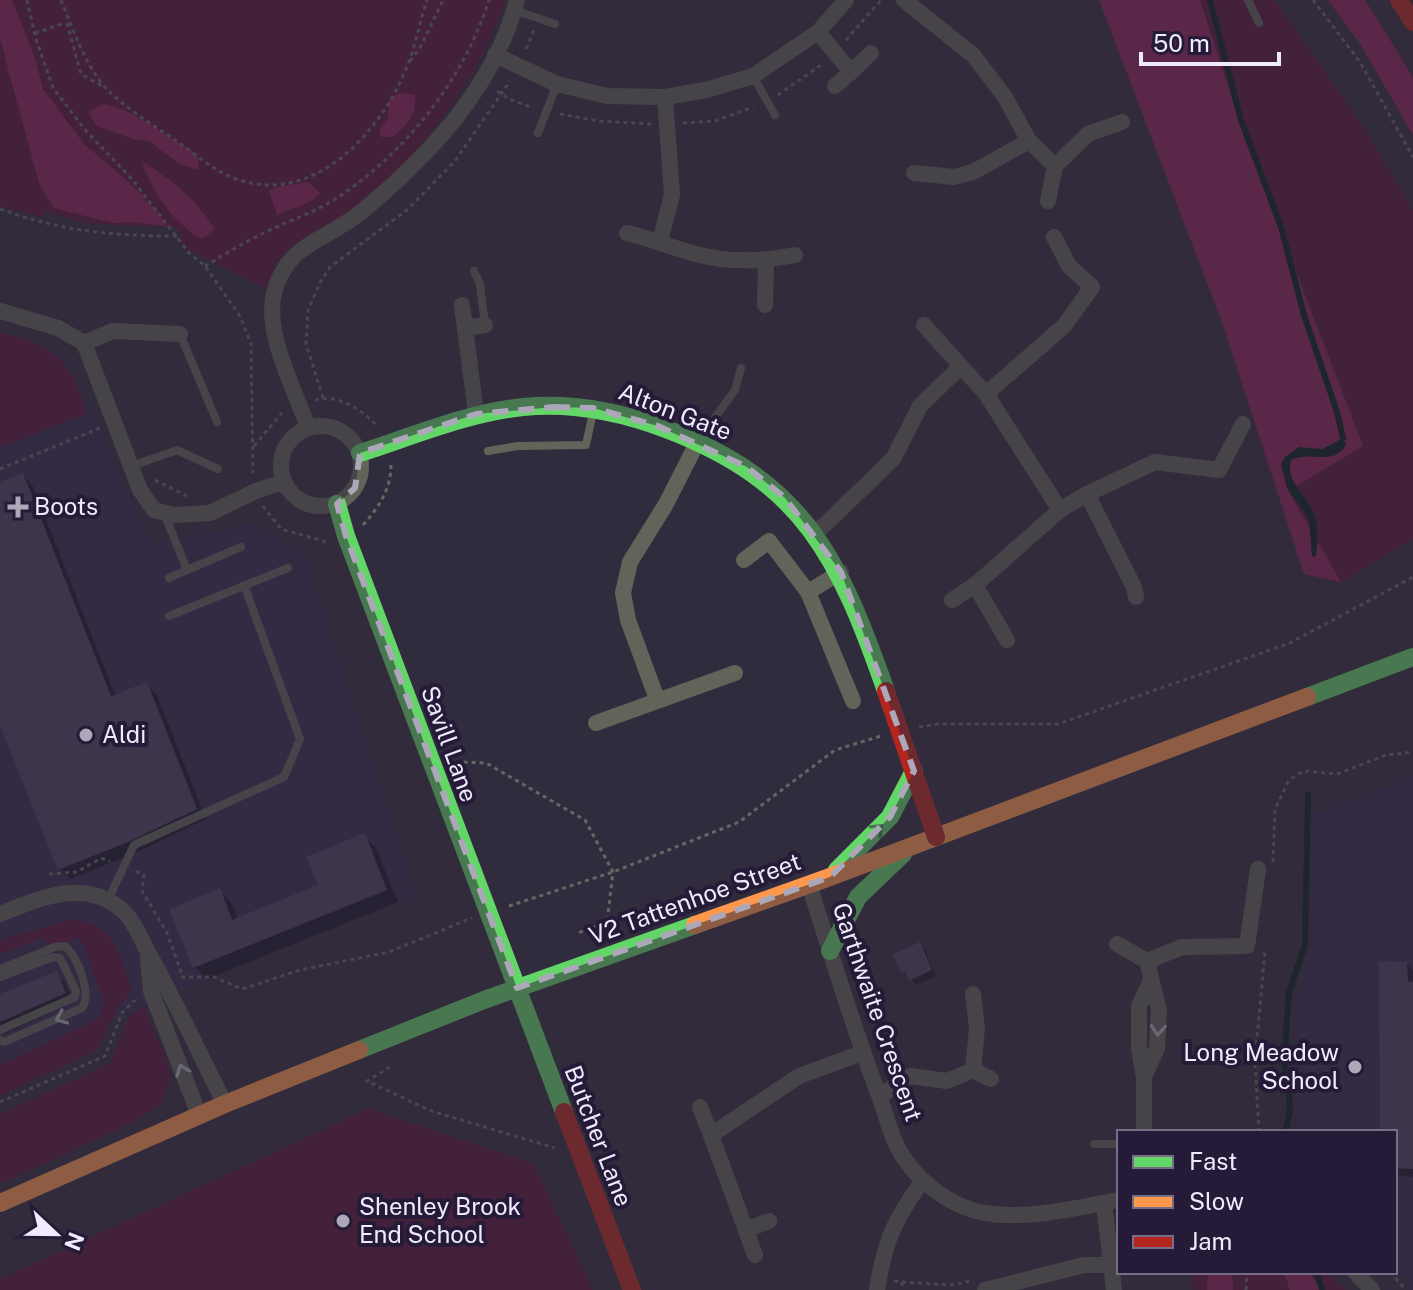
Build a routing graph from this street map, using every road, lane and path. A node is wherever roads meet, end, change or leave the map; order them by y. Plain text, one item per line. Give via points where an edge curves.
1 (27, 0) edge
2 (61, 0) edge
3 (427, 0) edge
4 (443, 0) edge
5 (846, 0) edge
6 (904, 0) edge
7 (1248, 0) edge
8 (1313, 0) edge
9 (1399, 0) edge
10 (488, 1) edge
11 (515, 5) edge
12 (540, 18) junction
13 (68, 22) junction
14 (1413, 22) edge
15 (1259, 23) dead end
16 (555, 24) dead end
17 (818, 32) junction
18 (35, 33) junction
19 (871, 53) dead end
20 (495, 55) junction
21 (408, 65) junction
22 (518, 67) junction
23 (851, 72) junction
24 (753, 76) junction
25 (557, 84) junction
26 (835, 86) dead end
27 (105, 87) junction
28 (665, 97) junction
29 (775, 115) dead end
30 (1122, 122) dead end
31 (538, 133) dead end
32 (1029, 141) junction
33 (1413, 157) edge
34 (1055, 166) junction
35 (914, 173) dead end
36 (1048, 201) dead end
37 (0, 209) edge
38 (627, 233) dead end
39 (177, 236) junction
40 (1054, 237) dead end
41 (660, 241) junction
42 (795, 255) dead end
43 (766, 261) junction
44 (205, 266) junction
45 (474, 271) dead end
46 (462, 305) dead end
47 (765, 305) dead end
48 (0, 311) edge
49 (485, 325) joint
50 (924, 325) dead end
51 (465, 328) junction
52 (180, 334) joint
53 (84, 343) junction
54 (960, 367) junction
55 (741, 368) dead end
56 (986, 394) junction
57 (323, 398) dead end
58 (593, 408) junction
59 (476, 414) junction
60 (114, 422) junction
61 (217, 422) dead end
62 (1243, 424) dead end
63 (308, 428) junction
64 (698, 441) junction
65 (488, 451) dead end
66 (360, 453) junction
67 (132, 466) junction
68 (0, 469) edge
69 (218, 469) dead end
70 (283, 482) junction
71 (256, 491) junction
72 (1087, 494) junction
73 (191, 498) dead end
74 (337, 504) junction
75 (1060, 510) junction
76 (164, 512) junction
77 (815, 534) junction
78 (241, 547) dead end
79 (329, 553) dead end
80 (744, 560) dead end
81 (288, 568) dead end
82 (187, 570) junction
83 (841, 572) junction
84 (1413, 577) edge
85 (169, 578) dead end
86 (244, 585) junction
87 (975, 585) junction
88 (808, 592) junction
89 (1136, 597) dead end
90 (952, 600) dead end
91 (169, 616) dead end
92 (1007, 640) dead end
93 (1413, 657) edge
94 (735, 673) dead end
95 (657, 699) junction
96 (853, 701) dead end
97 (596, 723) dead end
98 (900, 730) junction
99 (1413, 752) edge
100 (914, 771) junction
101 (434, 773) junction
102 (936, 837) junction
103 (909, 848) junction
104 (1266, 868) joint
105 (613, 872) junction
106 (830, 877) junction
107 (809, 884) junction
108 (108, 900) junction
109 (509, 906) dead end
110 (0, 914) edge
111 (479, 916) dead end
112 (578, 933) dead end
113 (1266, 942) dead end
114 (1117, 944) dead end
115 (830, 951) junction
116 (148, 952) junction
117 (1147, 961) junction
118 (0, 969) edge
119 (0, 977) edge
120 (183, 977) dead end
121 (151, 991) junction
122 (973, 994) dead end
123 (521, 999) joint
124 (0, 1030) edge
125 (0, 1040) edge
126 (862, 1053) junction
127 (390, 1067) dead end
128 (973, 1070) junction
129 (991, 1079) dead end
130 (880, 1096) junction
131 (0, 1102) edge
132 (225, 1104) junction
133 (700, 1107) dead end
134 (199, 1115) junction
135 (1144, 1130) edge
136 (1259, 1130) edge
137 (711, 1135) junction
138 (1094, 1144) dead end
139 (1117, 1144) edge
140 (562, 1150) dead end
141 (922, 1181) junction
142 (1112, 1201) edge
143 (0, 1203) edge
144 (769, 1221) dead end
145 (746, 1230) junction
146 (755, 1255) dead end
147 (1112, 1265) junction
148 (1357, 1274) edge
149 (1392, 1274) edge
150 (632, 1290) edge
151 (877, 1290) edge
152 (985, 1290) edge
153 (1114, 1290) edge
154 (1372, 1290) edge
155 (1406, 1290) edge

1 - 18 path
2 - 13 path
3 - 21 path
4 - 21 path
5 - 17 street
6 - 32 street via 973,55
7 - 15 lane
8 - 33 path via 1360,62
9 - 14 street
10 - 44 path via 459,69 392,155 304,217 264,232
11 - 12 lane
11 - 20 street
12 - 16 lane
12 - 22 path
13 - 18 path
13 - 27 path
13 - 27 path via 81,74
17 - 23 street
17 - 24 street
18 - 39 path via 53,88
19 - 23 street
20 - 22 street
20 - 63 street via 455,120 423,158 356,216 299,250 285,267 274,295 272,324
21 - 27 path via 383,113 360,142 306,179 272,184 239,180 204,160
22 - 25 street
22 - 57 path via 455,161 407,210 330,267 320,283 308,310 306,344
23 - 26 street
24 - 28 street
24 - 29 lane
25 - 28 street via 607,96
25 - 31 lane
28 - 41 street via 672,195
30 - 34 street via 1088,134
32 - 34 street
32 - 35 street via 973,172 954,177
34 - 36 street
37 - 39 path via 39,223 112,236
38 - 41 street
39 - 44 path
40 - 56 street via 1069,266 1092,287 1064,326
41 - 43 street via 702,256
42 - 43 street
43 - 47 street
44 - 71 path via 240,316 251,344
45 - 49 lane
46 - 51 street
48 - 53 street via 58,328
49 - 51 street
50 - 54 street
51 - 59 street
52 - 53 street via 113,331
52 - 61 lane
53 - 60 street
54 - 56 street
54 - 77 street via 920,406 893,459
55 - 64 lane via 735,390
56 - 75 street
58 - 59 street, Alton Gate via 525,407
58 - 64 street, Alton Gate
58 - 65 lane via 586,445
59 - 66 street, Alton Gate
60 - 67 street
60 - 68 path
62 - 72 street via 1219,470 1155,462
63 - 66 street via 333,427
63 - 70 street via 296,434 281,456
64 - 77 street, Alton Gate via 747,467 785,498
64 - 95 street via 630,562 623,593
66 - 74 street via 360,477
67 - 69 lane via 177,450
67 - 73 path
67 - 76 street via 140,490 154,510
70 - 71 street
70 - 74 street via 306,504
71 - 76 street via 210,513
71 - 79 path via 281,529 324,541
72 - 75 street
72 - 89 street
74 - 101 street, Savill Lane
75 - 87 street
76 - 82 lane
77 - 83 street, Alton Gate
78 - 82 lane
80 - 88 street via 769,541
81 - 86 lane
82 - 85 lane
83 - 88 street
83 - 98 street, Alton Gate
84 - 98 path via 1290,643 1058,724 938,724
86 - 91 lane
86 - 108 lane via 300,739 284,777 134,845
87 - 90 street
87 - 92 street
88 - 96 street
93 - 102 street, V2 Tattenhoe Street
94 - 95 street
95 - 97 street
98 - 100 street, Alton Gate
98 - 105 path via 835,750 739,822
99 - 104 path via 1386,755 1337,774 1303,771 1289,780 1275,809
100 - 102 street, Alton Gate
106 -> 100 street via 890,817
101 - 105 path via 461,762 486,763 585,820
101 - 123 street, Savill Lane
102 - 103 street, V2 Tattenhoe Street
103 - 106 street, V2 Tattenhoe Street
103 - 115 street via 858,897
104 - 117 street via 1247,946 1182,947
105 - 109 path
105 - 112 path via 607,922
106 - 107 street, V2 Tattenhoe Street
107 - 115 street, Garthwaite Crescent
107 - 132 street, V2 Tattenhoe Street via 484,1000
108 - 110 street via 67,893
108 - 116 street via 134,924
111 - 120 path via 389,952 300,970 242,989 214,977
113 - 136 path via 1255,1062
114 - 117 street
115 - 126 street, Garthwaite Crescent
116 - 121 street
116 - 132 street
117 - 135 street via 1159,1011 1157,1048 1144,1077
118 -> 125 lane via 65,946 72,952 87,1001 82,1008
119 - 124 lane via 60,958 76,991 75,997
121 - 131 path via 122,1013 105,1056
134 -> 121 street
122 - 128 street
123 - 150 street, Butcher Lane
126 - 130 street, Garthwaite Crescent
126 - 137 street via 799,1076
127 - 140 path via 367,1081 431,1111
128 - 129 street
128 - 130 street via 947,1081 910,1076
130 - 141 street, Garthwaite Crescent via 903,1158
132 - 134 street, V2 Tattenhoe Street
133 - 137 street
134 - 143 street, V2 Tattenhoe Street
137 - 145 street
138 - 139 lane
141 - 142 street, Garthwaite Crescent via 946,1198 984,1213 1022,1215
141 - 151 street via 896,1218
142 - 147 street
144 - 145 street
145 - 146 street
147 - 152 street via 1084,1265
147 - 153 street
148 - 154 street
149 - 155 path

